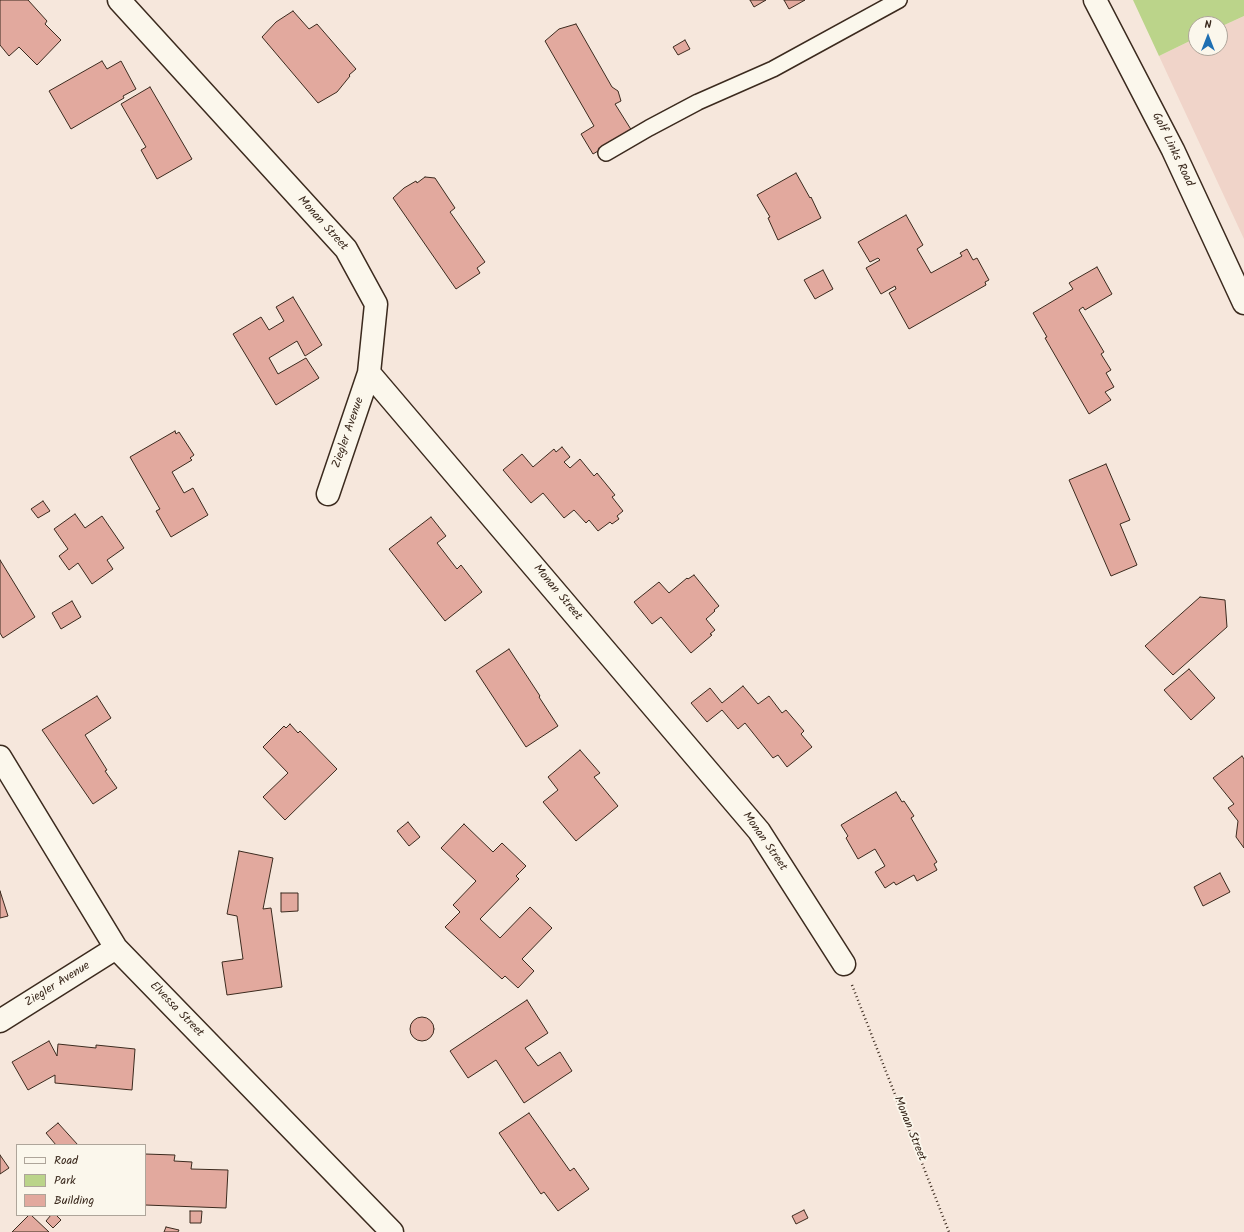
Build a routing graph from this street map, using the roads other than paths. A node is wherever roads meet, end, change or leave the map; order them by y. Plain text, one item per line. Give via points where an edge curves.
1 (118, 0) edge
2 (899, 0) edge
3 (1095, 0) edge
4 (606, 153) dead end
5 (1244, 303) edge
6 (369, 373) junction
7 (328, 494) dead end
8 (0, 757) edge
9 (116, 948) junction
10 (844, 964) road end
11 (0, 1021) edge
12 (392, 1232) edge

1 - 6 street, Monan Street via 346,249 376,304
2 - 4 lane via 773,69 698,102
3 - 5 street, Golf Links Road via 1173,150
6 - 7 street, Ziegler Avenue
6 - 10 street, Monan Street via 759,831
8 - 9 street, Elvessa Street
9 - 11 street, Ziegler Avenue
9 - 12 street, Elvessa Street

